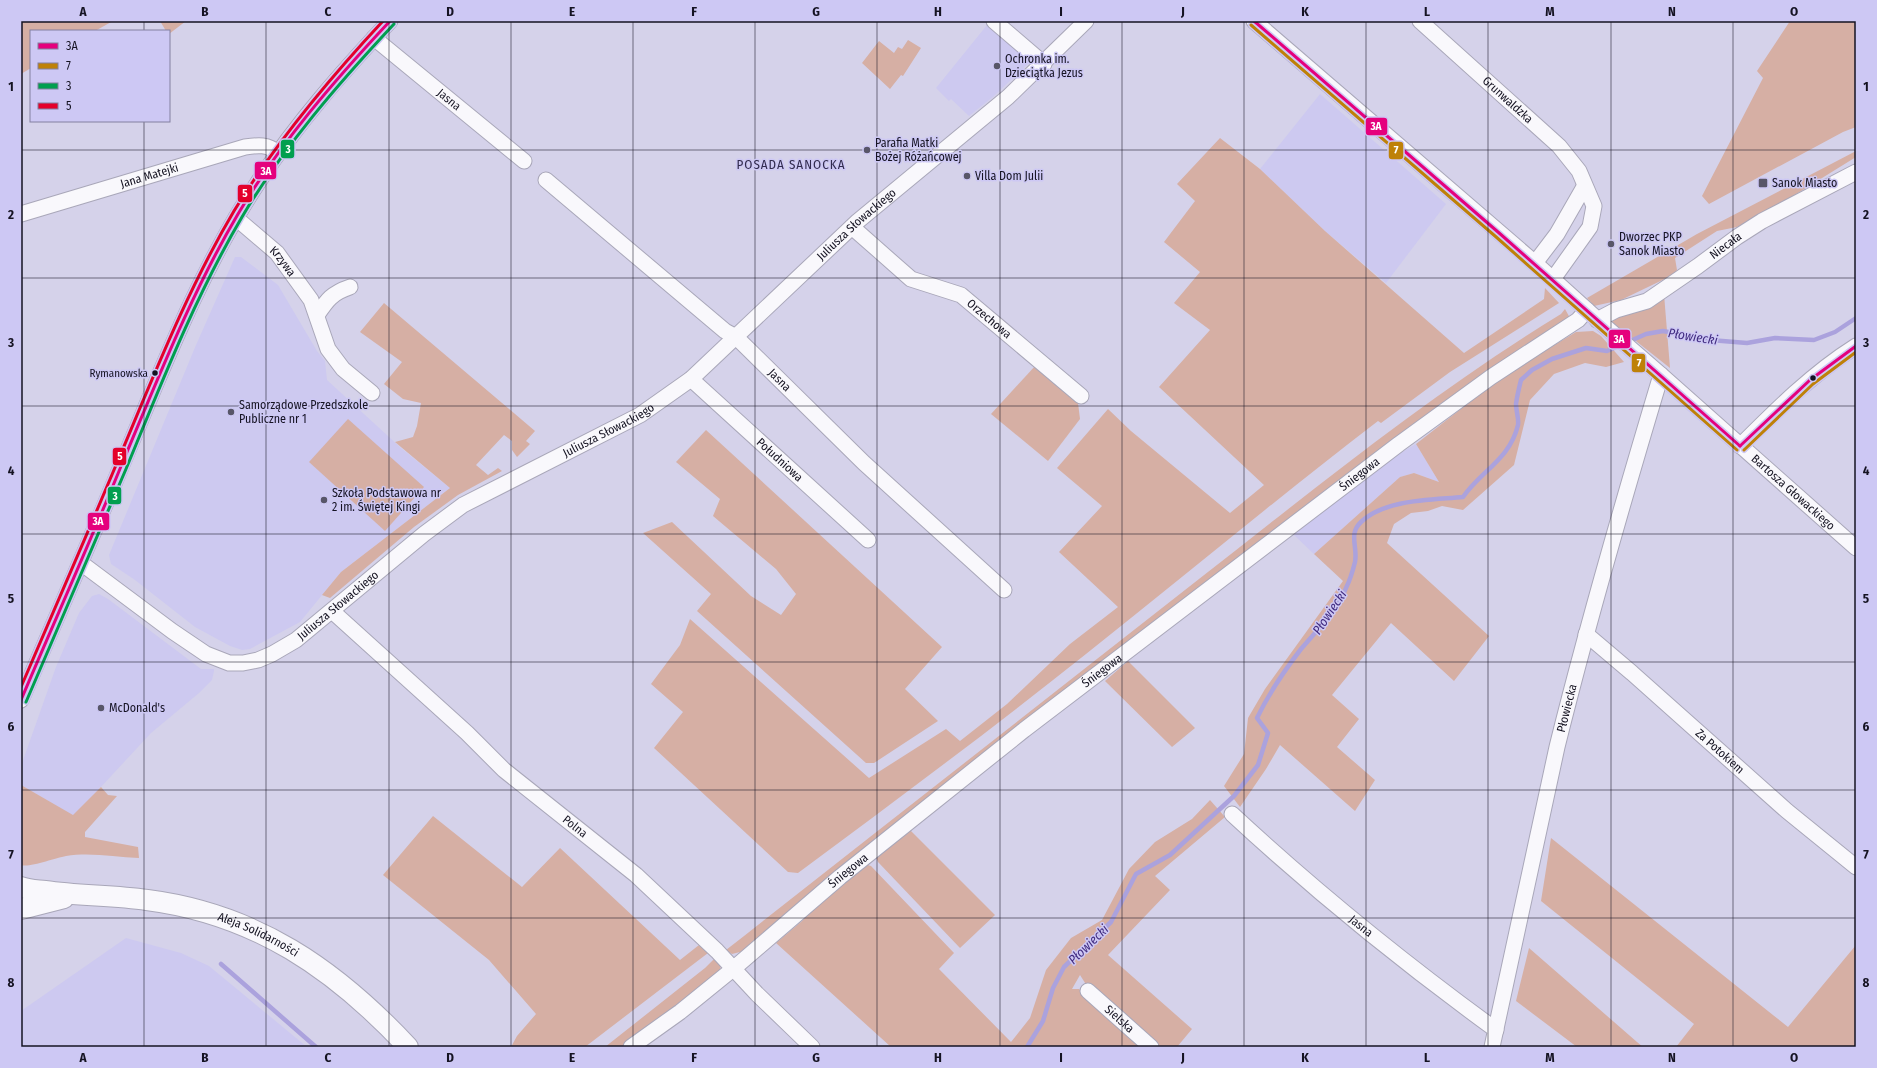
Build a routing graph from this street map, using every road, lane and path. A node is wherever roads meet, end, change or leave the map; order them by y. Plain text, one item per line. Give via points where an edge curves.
1 (390, 21) edge
2 (994, 21) edge
3 (1086, 21) edge
4 (1254, 21) edge
5 (1420, 21) edge
6 (374, 38) junction
7 (1044, 64) junction
8 (278, 153) junction
9 (524, 161) dead end
10 (1856, 172) edge
11 (546, 180) dead end
12 (1584, 186) junction
13 (21, 214) edge
14 (236, 218) junction
15 (852, 227) junction
16 (1535, 263) junction
17 (1553, 279) junction
18 (350, 287) dead end
19 (317, 315) junction
20 (1597, 319) junction
21 (736, 337) junction
22 (1856, 346) edge
23 (1662, 375) junction
24 (691, 379) junction
25 (372, 393) dead end
26 (1081, 396) dead end
27 (1740, 446) junction
28 (868, 540) dead end
29 (1856, 548) edge
30 (81, 563) junction
31 (1004, 590) dead end
32 (332, 611) junction
33 (1586, 634) junction
34 (21, 700) edge
35 (1232, 814) dead end
36 (1856, 867) edge
37 (21, 888) edge
38 (75, 895) junction
39 (21, 909) edge
40 (733, 969) junction
41 (1088, 991) dead end
42 (1496, 1030) junction
43 (408, 1047) edge
44 (631, 1047) edge
45 (812, 1047) edge
46 (1151, 1047) edge
47 (1492, 1047) edge

1 - 6 street
2 - 7 street
3 - 7 street, Juliusza Słowackiego
4 - 16 street, Bartosza Głowackiego
5 - 12 street, Grunwaldzka via 1559,146 1579,171
6 - 8 street via 335,80
6 - 9 street, Jasna
7 - 15 street, Juliusza Słowackiego
8 - 13 street, Jana Matejki via 268,147 245,147
8 - 14 street
10 - 20 street, Niecała via 1762,221 1647,301 1616,310
11 - 21 street, Jasna via 725,331
12 - 16 street via 1557,234
12 - 17 street, Grunwaldzka via 1594,206 1590,227
14 - 19 street, Krzywa via 277,253 311,300
14 - 30 street via 193,299
15 - 21 street, Juliusza Słowackiego
15 - 26 street, Orzechowa via 911,279 961,295
16 - 17 street, Bartosza Głowackiego
17 - 20 street, Bartosza Głowackiego
18 - 19 street via 338,291 329,298
19 - 25 street, Krzywa via 328,349 342,369
20 - 23 street, Bartosza Głowackiego
20 - 40 street, Śniegowa via 1578,320 1491,377 1399,444 1024,730 840,877
21 - 24 street, Juliusza Słowackiego
21 - 31 street, Jasna via 864,463
22 - 27 street via 1782,404
23 - 27 street, Bartosza Głowackiego
23 - 33 street, Płowiecka
24 - 28 street, Południowa
24 - 32 street, Juliusza Słowackiego via 640,415 463,505
27 - 29 street, Bartosza Głowackiego
30 - 32 street, Juliusza Słowackiego via 200,651 229,662 243,663 272,654 296,640
30 - 34 street
32 - 40 street, Polna via 467,733 504,770 636,875
33 - 36 street, Za Potokiem via 1787,811
33 - 42 street, Płowiecka via 1557,747
35 - 42 street, Jasna via 1284,862 1380,941
37 - 38 main road, Aleja Solidarności
38 - 39 main road, Aleja Solidarności
38 - 43 main road, Aleja Solidarności via 150,900 227,918 256,930 329,974
40 - 44 street, Śniegowa
40 - 45 street, Polna
41 - 46 street, Sielska
42 - 47 street, Płowiecka

